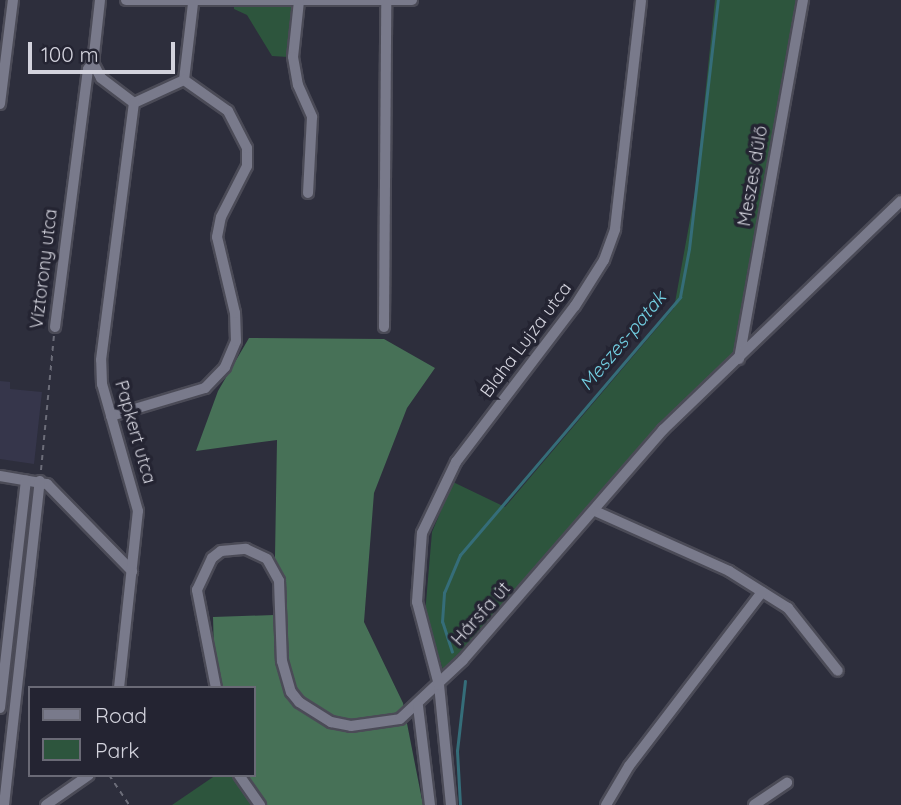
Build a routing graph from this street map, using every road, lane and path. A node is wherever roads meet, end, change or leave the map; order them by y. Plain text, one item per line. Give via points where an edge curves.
1 (13, 0) edge
2 (100, 0) edge
3 (126, 0) edge
4 (412, 0) edge
5 (641, 0) edge
6 (803, 0) edge
7 (305, 1) edge
8 (386, 1) edge
9 (193, 3) junction
10 (93, 63) junction
11 (184, 80) junction
12 (134, 103) junction
13 (0, 104) edge
14 (308, 193) dead end
15 (901, 201) edge
16 (55, 327) joint
17 (384, 327) dead end
18 (739, 359) junction
19 (111, 416) junction
20 (0, 476) edge
21 (26, 480) junction
22 (40, 481) junction
23 (595, 511) junction
24 (132, 571) junction
25 (762, 592) junction
26 (6, 609) edge
27 (26, 611) junction
28 (838, 671) dead end
29 (439, 685) junction
30 (119, 686) edge
31 (216, 686) edge
32 (418, 706) junction
33 (0, 708) edge
34 (86, 777) edge
35 (110, 777) edge
36 (240, 777) edge
37 (787, 783) dead end
38 (4, 805) edge
39 (46, 805) edge
40 (129, 805) edge
41 (260, 805) edge
42 (430, 805) edge
43 (451, 805) edge
44 (606, 805) edge
45 (754, 805) edge

1 - 13 street
2 - 10 street, Víztorony utca
3 - 9 street
4 - 8 street
5 - 29 street, Blaha Lujza utca via 615,229 604,260 575,306 456,462 422,533 417,602
6 - 18 street, Meszes dűlő
7 - 8 street
7 - 9 street
7 - 14 street via 293,57 298,85 312,117
8 - 17 street
9 - 11 street
10 - 12 street via 102,78
10 - 16 street, Víztorony utca via 88,69
11 - 12 street
11 - 19 street via 228,111 247,148 247,166 221,217 218,237 235,313 236,341 225,367 205,388
12 - 19 street, Papkert utca via 101,360
15 - 18 street, Hársfa út
16 - 22 path, Víztorony utca
18 - 23 street, Hársfa út via 663,430
19 - 24 street, Papkert utca via 138,511
20 - 21 street
21 - 22 street
21 - 26 street
22 - 24 street
22 - 27 street
23 - 25 street via 729,571
23 - 29 street, Hársfa út
24 - 30 street, Papkert utca
25 - 28 street via 788,608
25 - 44 street via 629,766
26 - 27 street
26 - 33 street
27 - 38 street
29 - 32 street, Hársfa út
29 - 43 street, Blaha Lujza utca
31 - 32 street, Hársfa út via 197,590 212,558 221,551 246,549 267,559 279,581 282,661 299,702 331,722 366,727 400,719
32 - 42 street
34 - 39 street
35 - 40 path
36 - 41 street
37 - 45 street

